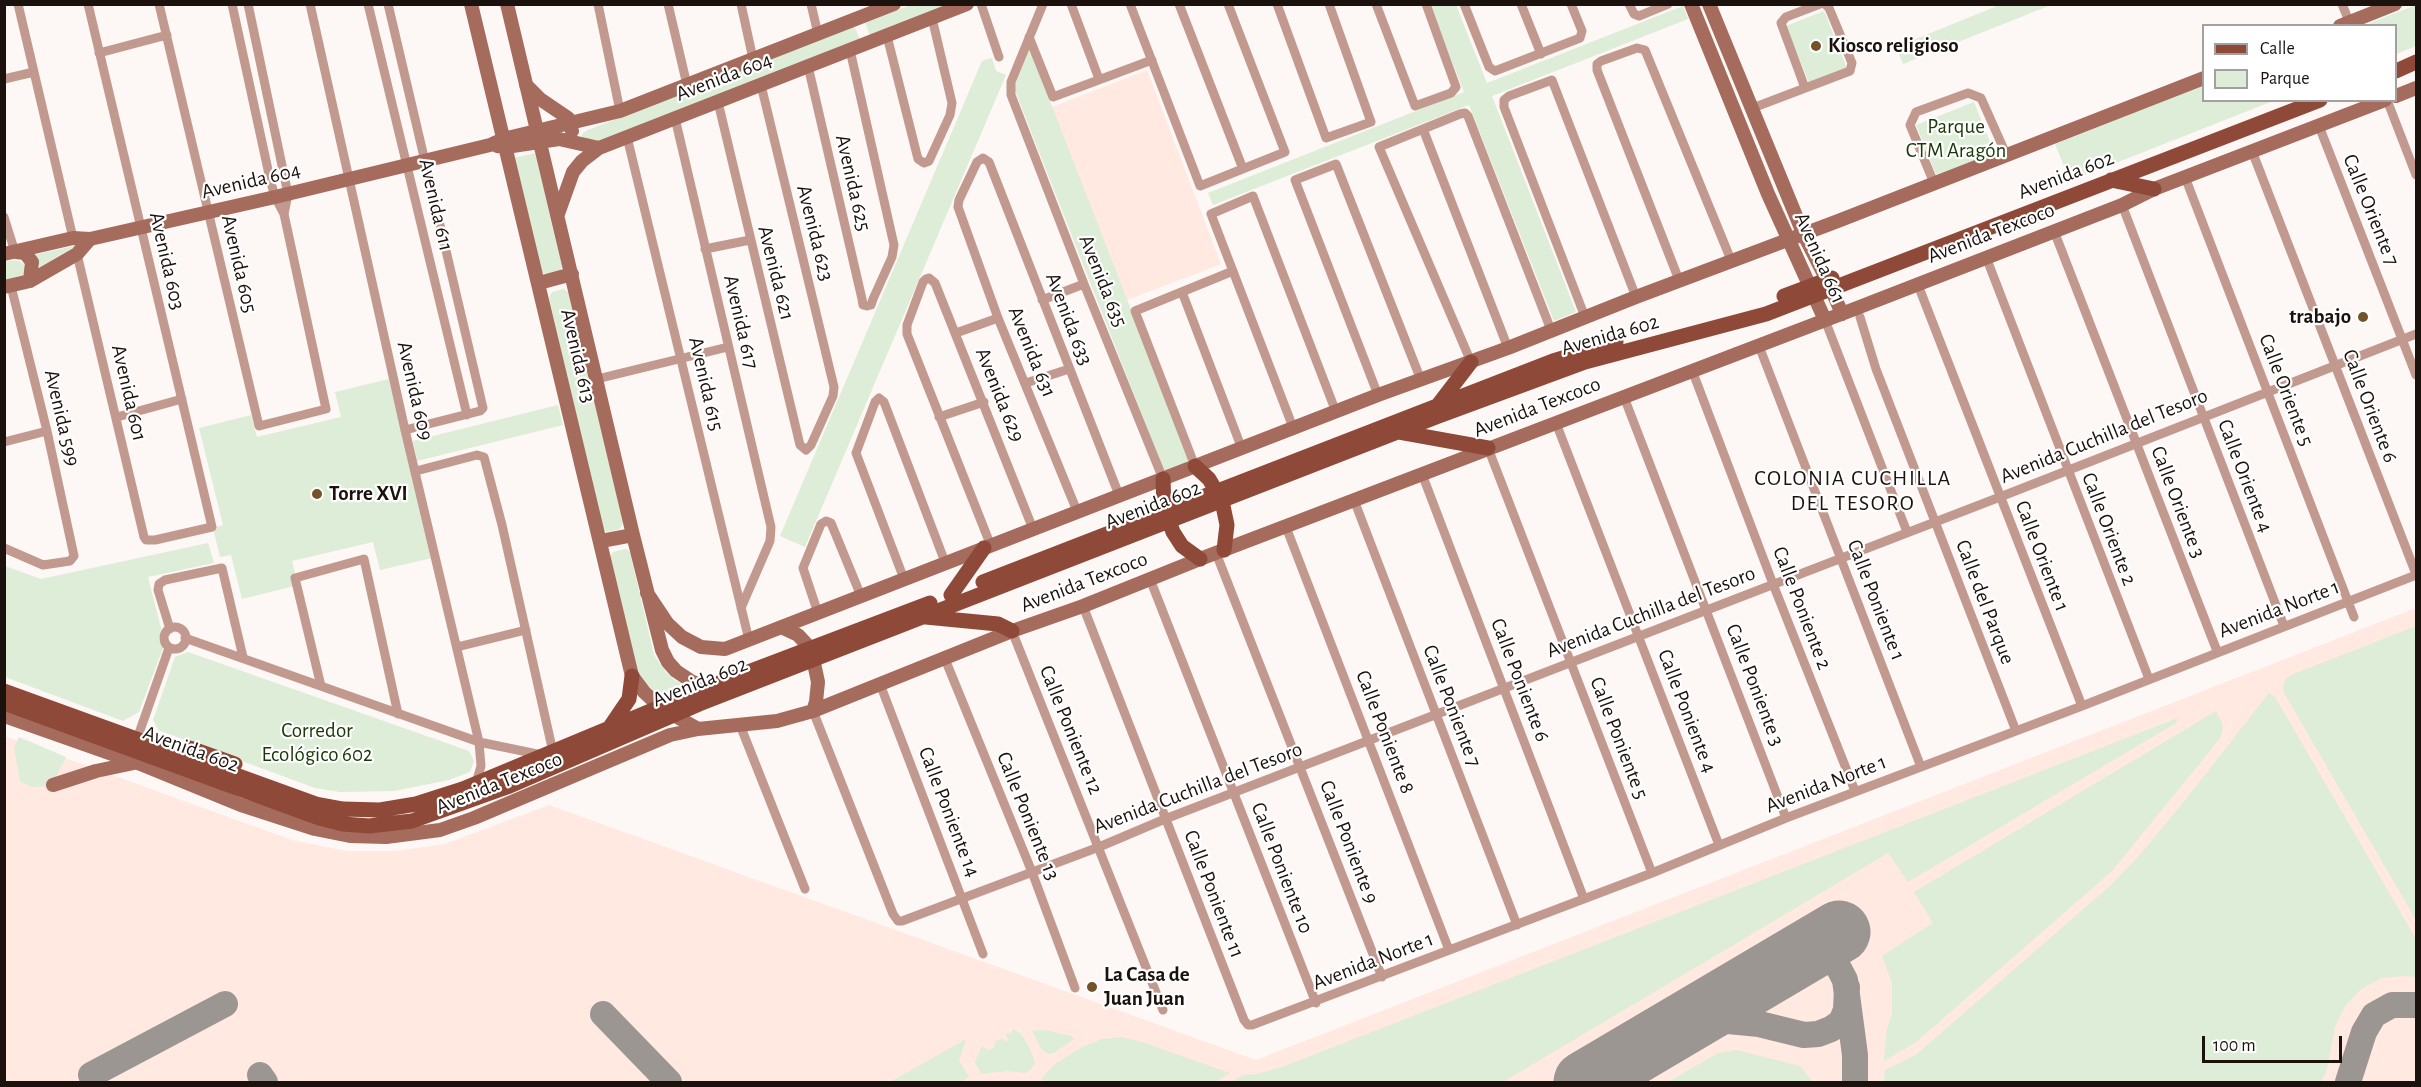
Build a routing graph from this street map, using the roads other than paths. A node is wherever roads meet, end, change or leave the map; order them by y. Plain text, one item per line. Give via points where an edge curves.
1 (18, 4) edge
2 (88, 4) edge
3 (159, 4) edge
4 (232, 4) edge
5 (248, 4) edge
6 (310, 4) edge
7 (368, 4) edge
8 (388, 4) edge
9 (471, 4) edge
10 (507, 4) edge
11 (598, 4) edge
12 (668, 4) edge
13 (741, 4) edge
14 (811, 4) edge
15 (967, 4) edge
16 (981, 4) edge
17 (1043, 4) edge
18 (1071, 4) edge
19 (1131, 4) edge
20 (1179, 4) edge
21 (1228, 4) edge
22 (1277, 4) edge
23 (1329, 4) edge
24 (1376, 4) edge
25 (1426, 4) edge
26 (1464, 4) edge
27 (1521, 4) edge
28 (1571, 4) edge
29 (1629, 4) edge
30 (1668, 4) edge
31 (1691, 4) edge
32 (1709, 4) edge
33 (1823, 4) edge
34 (2342, 4) edge
35 (2396, 4) edge
36 (888, 6) edge
37 (860, 18) junction
38 (932, 18) junction
39 (2347, 24) edge
40 (818, 34) junction
41 (166, 35) junction
42 (887, 36) junction
43 (1029, 37) junction
44 (869, 43) junction
45 (850, 50) junction
46 (2416, 51) edge
47 (99, 53) junction
48 (1541, 54) junction
49 (999, 57) dead end
50 (753, 59) junction
51 (1152, 60) junction
52 (2397, 60) edge
53 (2416, 62) edge
54 (808, 66) junction
55 (2397, 70) edge
56 (34, 72) junction
57 (4, 79) edge
58 (1099, 79) junction
59 (2202, 79) edge
60 (526, 84) junction
61 (687, 85) junction
62 (761, 85) junction
63 (1805, 88) junction
64 (2416, 88) edge
65 (2397, 96) edge
66 (717, 102) junction
67 (2286, 102) edge
68 (2315, 102) edge
69 (2374, 102) edge
70 (2387, 102) edge
71 (2357, 105) edge
72 (1750, 109) junction
73 (620, 111) junction
74 (675, 118) junction
75 (571, 123) junction
76 (2319, 126) junction
77 (1424, 129) junction
78 (538, 136) junction
79 (627, 137) junction
80 (572, 142) junction
81 (505, 143) junction
82 (599, 148) junction
83 (2253, 151) junction
84 (2007, 153) junction
85 (983, 158) joint
86 (425, 160) junction
87 (408, 164) junction
88 (1243, 169) junction
89 (2416, 175) edge
90 (2185, 177) junction
91 (349, 179) junction
92 (2111, 180) junction
93 (1934, 183) junction
94 (2154, 189) junction
95 (281, 196) junction
96 (2122, 205) junction
97 (208, 213) junction
98 (558, 216) junction
99 (4, 217) edge
100 (141, 228) junction
101 (2054, 231) junction
102 (1803, 233) junction
103 (73, 238) junction
104 (1788, 238) junction
105 (90, 239) junction
106 (750, 240) junction
107 (705, 249) junction
108 (10, 253) edge
109 (77, 254) junction
110 (1986, 257) junction
111 (1731, 260) junction
112 (1233, 271) junction
113 (572, 274) junction
114 (1679, 280) junction
115 (30, 281) junction
116 (539, 283) junction
117 (1084, 284) junction
118 (1829, 284) junction
119 (1918, 285) junction
120 (8, 286) edge
121 (1813, 291) junction
122 (1182, 292) junction
123 (1636, 297) junction
124 (1042, 300) junction
125 (1842, 314) junction
126 (1585, 317) junction
127 (1860, 317) dead end
128 (998, 318) junction
129 (1825, 320) junction
130 (1551, 330) junction
131 (956, 333) junction
132 (2416, 334) edge
133 (2403, 339) junction
134 (1759, 346) junction
135 (728, 347) junction
136 (1508, 348) junction
137 (682, 359) junction
138 (1471, 362) junction
139 (2335, 365) junction
140 (1069, 369) junction
141 (1692, 370) junction
142 (2416, 375) edge
143 (597, 379) junction
144 (1421, 380) junction
145 (1026, 383) junction
146 (2267, 392) junction
147 (1378, 395) junction
148 (1624, 397) junction
149 (182, 399) junction
150 (984, 402) junction
151 (1437, 405) junction
152 (1336, 412) junction
153 (466, 415) junction
154 (2203, 416) junction
155 (117, 417) junction
156 (939, 417) junction
157 (1556, 423) junction
158 (1294, 429) junction
159 (405, 430) junction
160 (47, 431) junction
161 (1399, 432) junction
162 (4, 442) edge
163 (2135, 443) junction
164 (1488, 448) junction
165 (1242, 449) junction
166 (806, 450) joint
167 (1195, 466) junction
168 (2067, 470) junction
169 (416, 471) junction
170 (1422, 474) junction
171 (1163, 479) junction
172 (1119, 495) junction
173 (1220, 496) junction
174 (2000, 497) junction
175 (1354, 500) junction
176 (1077, 512) junction
177 (1167, 517) junction
178 (1935, 522) junction
179 (1286, 527) junction
180 (1033, 529) junction
181 (1907, 532) junction
182 (633, 535) junction
183 (146, 540) joint
184 (601, 541) junction
185 (987, 547) junction
186 (5, 548) edge
187 (1220, 551) junction
188 (1841, 558) junction
189 (1200, 559) junction
190 (945, 562) junction
191 (2416, 574) edge
192 (904, 579) junction
193 (1150, 579) junction
194 (1773, 584) junction
195 (647, 593) junction
196 (951, 595) junction
197 (861, 596) junction
198 (2348, 602) junction
199 (1083, 606) junction
200 (741, 608) junction
201 (1707, 609) junction
202 (818, 613) junction
203 (923, 617) junction
204 (2354, 617) dead end
205 (2284, 626) junction
206 (781, 627) junction
207 (170, 629) junction
208 (526, 630) junction
209 (1012, 631) junction
210 (1638, 636) junction
211 (185, 638) junction
212 (749, 640) junction
213 (457, 647) junction
214 (169, 648) junction
215 (2217, 651) junction
216 (813, 654) junction
217 (243, 657) junction
218 (945, 659) junction
219 (1571, 663) junction
220 (632, 676) junction
221 (2149, 679) junction
222 (880, 684) junction
223 (321, 686) junction
224 (706, 688) junction
225 (1504, 688) junction
226 (4, 691) edge
227 (4, 703) edge
228 (2082, 706) junction
229 (666, 711) junction
230 (813, 711) junction
231 (398, 714) junction
232 (1437, 715) junction
233 (4, 716) edge
234 (740, 725) junction
235 (608, 729) junction
236 (698, 729) junction
237 (2016, 731) junction
238 (137, 739) junction
239 (1369, 741) junction
240 (479, 742) junction
241 (549, 754) junction
242 (134, 763) junction
243 (1301, 767) junction
244 (1921, 767) junction
245 (475, 784) junction
246 (53, 785) dead end
247 (1855, 791) junction
248 (1233, 793) junction
249 (1786, 818) junction
250 (1165, 819) junction
251 (1719, 845) junction
252 (1098, 847) junction
253 (1032, 872) junction
254 (1652, 873) junction
255 (805, 889) dead end
256 (963, 899) junction
257 (1584, 899) junction
258 (1516, 925) junction
259 (1449, 950) junction
260 (983, 954) dead end
261 (1382, 977) junction
262 (1075, 987) dead end
263 (1316, 1003) junction
264 (1163, 1010) dead end
265 (1248, 1025) joint

1 - 56 street
2 - 47 street, Avenida 603
3 - 41 street, Avenida 605
4 - 95 street
5 - 95 street
6 - 91 street, Avenida 609
7 - 87 street, Avenida 611
8 - 86 street, Avenida 611
9 - 81 main road, Avenida 613
10 - 60 main road, Avenida 613
11 - 73 street
12 - 61 street
13 - 50 street
14 - 40 street
15 - 38 main road, Avenida 604
16 - 49 street
17 - 43 street
18 - 58 street
19 - 51 street
20 - 88 street
21 - 88 street via 1285,152
22 - 23 street via 1326,138 1371,122
24 - 25 street via 1415,105 1456,90
26 - 48 street via 1492,70
27 - 48 street
28 - 48 street via 1582,36
29 - 30 street via 1636,15
31 - 104 main road, Avenida 661
32 - 72 main road, Avenida 661
33 - 63 street via 1786,17 1781,23
33 - 63 street via 1829,8 1852,66 1848,72
34 - 39 street
35 - 39 main road
36 - 37 main road, Avenida 604
37 - 40 main road, Avenida 604
37 - 44 main road
38 - 42 main road, Avenida 604
38 - 42 street via 952,103 950,115 924,163 918,159
40 - 50 main road, Avenida 604
41 - 47 street
41 - 97 street, Avenida 605
42 - 44 main road, Avenida 604
43 - 58 street via 1051,95 1056,97
43 - 117 street, Avenida 635 via 1011,82 1011,95
44 - 45 main road, Avenida 604
45 - 54 main road, Avenida 604
45 - 54 street, Avenida 625 via 894,249 871,305 863,305
46 - 52 main road
47 - 100 street, Avenida 603
50 - 61 main road, Avenida 604
51 - 58 street
51 - 88 street via 1200,186
53 - 55 main road
54 - 62 main road, Avenida 604
56 - 57 street
56 - 103 street
59 - 84 main road, Avenida 602
60 - 75 main road
60 - 78 main road, Avenida 613
61 - 73 main road, Avenida 604
62 - 66 main road, Avenida 604
62 - 166 street, Avenida 623 via 834,390
63 - 72 street
64 - 65 main road
66 - 74 main road, Avenida 604
66 - 106 street, Avenida 621
67 - 118 main road, Avenida 602
68 - 92 main road, Avenida 602
69 - 71 main road, Avenida Texcoco
70 - 89 street
71 - 76 main road, Avenida Texcoco
72 - 102 main road, Avenida 661
73 - 75 main road, Avenida 604
74 - 79 main road, Avenida 604
74 - 107 street, Avenida 617
75 - 78 main road, Avenida 604
75 - 80 main road
76 - 83 main road, Avenida Texcoco
76 - 133 street, Calle Oriente 7
77 - 130 street via 1465,113 1468,116
77 - 136 street
77 - 138 street via 1379,147
78 - 80 main road, Avenida 604
78 - 81 main road, Avenida 604
78 - 98 main road, Avenida 613
79 - 82 main road, Avenida 604
79 - 137 street, Avenida 615
80 - 82 main road, Avenida 604
81 - 86 main road, Avenida 604
81 - 116 main road, Avenida 613
82 - 98 main road via 573,172
83 - 90 main road, Avenida Texcoco
83 - 139 street, Calle Oriente 6
84 - 93 main road, Avenida 602
84 - 93 street via 1981,98 1968,93 1916,112 1910,125
85 - 124 street, Avenida 633 via 989,162
85 - 128 street, Avenida 631 via 977,162 958,205
86 - 87 main road, Avenida 604
86 - 153 street, Avenida 611 via 483,410
87 - 91 main road, Avenida 604
87 - 153 street, Avenida 611
90 - 94 main road, Avenida Texcoco
90 - 146 street, Calle Oriente 5
91 - 95 main road, Avenida 604
91 - 159 street, Avenida 609
92 - 94 main road
92 - 118 main road, Avenida 602
93 - 102 main road, Avenida 602
94 - 96 main road, Avenida Texcoco
95 - 97 main road, Avenida 604
95 - 97 street, Avenida 605 via 326,410 259,426
96 - 101 main road, Avenida Texcoco
96 - 154 street, Calle Oriente 4
97 - 100 main road, Avenida 604
98 - 113 main road, Avenida 613
99 - 108 street
100 - 105 main road, Avenida 604
100 - 149 street, Avenida 603
101 - 110 main road, Avenida Texcoco
101 - 163 street, Calle Oriente 3
102 - 104 main road, Avenida 602
102 - 118 main road, Avenida 661
103 - 105 main road, Avenida 604
103 - 108 main road, Avenida 604
104 - 111 main road, Avenida 602
104 - 121 main road, Avenida 661
105 - 109 main road
106 - 107 street
106 - 166 street, Avenida 621 via 800,445
107 - 135 street, Avenida 617
108 - 115 main road via 25,253 32,262
109 - 115 main road
109 - 155 street, Avenida 601
110 - 119 main road, Avenida Texcoco
110 - 168 street, Calle Oriente 2
111 - 114 main road, Avenida 602
111 - 114 street via 1643,48 1628,52 1597,64 1597,70
112 - 122 street
112 - 152 street via 1211,214 1253,196
112 - 158 street
113 - 116 main road
113 - 143 main road, Avenida 613
114 - 123 main road, Avenida 602
115 - 120 main road
116 - 184 main road, Avenida 613
117 - 124 street
117 - 171 street, Avenida 635
118 - 121 main road, Avenida 602
118 - 125 main road, Avenida 661
119 - 125 main road, Avenida Texcoco
119 - 174 street, Calle Oriente 1
120 - 160 street, Avenida 599
121 - 129 main road, Avenida 661
121 - 151 main road, Avenida 602 via 1585,350
121 - 161 main road, Avenida 602 via 1766,314 1585,362
122 - 165 street
122 - 167 street via 1135,311
123 - 126 main road, Avenida 602
123 - 126 street via 1552,80 1509,96 1503,107
124 - 140 street, Avenida 633
125 - 129 main road, Avenida Texcoco
126 - 130 main road, Avenida 602
127 - 178 street, Calle del Parque
128 - 131 street
128 - 145 street, Avenida 631
129 - 134 main road, Avenida Texcoco
129 - 181 street, Avenida 661
130 - 136 main road, Avenida 602
131 - 150 street, Avenida 629
131 - 156 street, Avenida 629 via 935,283 929,278 923,282 907,329
132 - 133 street, Avenida Cuchilla del Tesoro
133 - 139 street, Avenida Cuchilla del Tesoro
133 - 142 street, Calle Oriente 7
134 - 141 main road, Avenida Texcoco
134 - 188 street, Calle Poniente 1
135 - 137 street
135 - 200 street, Avenida 617 via 771,533
136 - 138 main road, Avenida 602
137 - 143 street
137 - 200 street, Avenida 615
138 - 144 main road, Avenida 602
138 - 151 main road
139 - 146 street, Avenida Cuchilla del Tesoro
139 - 191 street, Calle Oriente 6
140 - 145 street
140 - 172 street, Avenida 633
141 - 148 main road, Avenida Texcoco
141 - 194 street, Calle Poniente 2
143 - 182 main road, Avenida 613
144 - 147 main road, Avenida 602
144 - 147 street via 1336,164 1295,180
145 - 176 street, Avenida 631
146 - 154 street, Avenida Cuchilla del Tesoro
146 - 198 street, Calle Oriente 5
147 - 152 main road, Avenida 602
148 - 157 main road, Avenida Texcoco
148 - 201 street, Calle Poniente 3
149 - 155 street
149 - 183 street, Avenida 603 via 212,527
150 - 156 street
150 - 180 street, Avenida 629
151 - 173 main road, Avenida 602
152 - 158 main road, Avenida 602
153 - 159 street
154 - 163 street, Avenida Cuchilla del Tesoro
154 - 205 street, Calle Oriente 4
155 - 183 street, Avenida 601
156 - 185 street
157 - 164 main road, Avenida Texcoco
157 - 210 street, Calle Poniente 4
158 - 165 main road, Avenida 602
159 - 169 street, Avenida 609
160 - 162 street
160 - 186 street, Avenida 599 via 73,558 43,565
161 - 164 main road
161 - 173 main road, Avenida 602
163 - 168 street, Avenida Cuchilla del Tesoro
163 - 215 street, Calle Oriente 3
164 - 170 main road, Avenida Texcoco
164 - 219 street, Calle Poniente 5
165 - 167 main road, Avenida 602
167 - 171 main road, Avenida 602
167 - 173 main road
168 - 174 street, Avenida Cuchilla del Tesoro
168 - 221 street, Calle Oriente 2
169 - 208 street via 483,456
169 - 213 street, Avenida 609
170 - 175 main road, Avenida Texcoco
170 - 225 street, Calle Poniente 6
171 - 172 main road, Avenida 602
171 - 177 main road
172 - 176 main road, Avenida 602
173 - 177 main road, Avenida 602
173 - 187 main road via 1227,525
174 - 178 street, Avenida Cuchilla del Tesoro
174 - 228 street, Calle Oriente 1
175 - 179 main road, Avenida Texcoco
175 - 232 street, Calle Poniente 7
176 - 180 main road, Avenida 602
177 - 189 main road via 1182,546
177 - 196 main road, Avenida 602
177 - 203 main road, Avenida 602
178 - 181 street, Avenida Cuchilla del Tesoro
178 - 237 street, Calle del Parque
179 - 187 main road, Avenida Texcoco
179 - 239 street, Calle Poniente 8
180 - 185 main road, Avenida 602
181 - 188 street, Avenida Cuchilla del Tesoro
182 - 184 main road
182 - 195 main road, Avenida 613
184 - 220 main road, Avenida 613
185 - 190 main road, Avenida 602
185 - 196 main road
187 - 189 main road, Avenida Texcoco
187 - 243 street, Calle Poniente 9
188 - 194 street, Avenida Cuchilla del Tesoro
188 - 244 street, Calle Poniente 1
189 - 193 main road, Avenida Texcoco
190 - 192 main road, Avenida 602
190 - 192 street via 884,402 879,399 856,452
191 - 198 street, Avenida Norte 1
192 - 197 main road, Avenida 602
193 - 199 main road, Avenida Texcoco
193 - 248 street, Calle Poniente 10
194 - 201 street, Avenida Cuchilla del Tesoro
194 - 247 street, Calle Poniente 2
195 - 212 main road, Avenida 602 via 676,633 694,644 725,649
195 - 224 main road, Avenida 613 via 668,662 683,676
196 - 216 main road, Avenida 602
197 - 202 main road, Avenida 602
197 - 202 street via 831,523 826,521 821,524 803,568
198 - 204 street, Calle Oriente 5
198 - 205 street, Avenida Norte 1
199 - 209 main road, Avenida Texcoco
199 - 250 street, Calle Poniente 11
200 - 212 street, Avenida 615
201 - 210 street, Avenida Cuchilla del Tesoro
201 - 249 street, Calle Poniente 3
202 - 206 main road, Avenida 602
203 - 209 main road via 998,624
203 - 216 main road, Avenida 602
205 - 215 street, Avenida Norte 1
206 - 212 main road, Avenida 602
206 - 216 main road via 798,635
207 - 211 street via 180,629
207 - 214 street via 164,638
207 - 217 street via 159,584 222,568
208 - 213 street
208 - 241 street
209 - 218 main road, Avenida Texcoco
209 - 252 street, Calle Poniente 12
210 - 219 street, Avenida Cuchilla del Tesoro
210 - 251 street, Calle Poniente 4
211 - 214 street via 180,647
211 - 217 street
213 - 240 street, Avenida 609
214 - 238 street
215 - 221 street, Avenida Norte 1
216 - 224 main road, Avenida 602
216 - 229 main road, Avenida 602
216 - 230 main road via 818,682
217 - 223 street
218 - 222 main road, Avenida Texcoco
218 - 253 street, Calle Poniente 13
219 - 225 street, Avenida Cuchilla del Tesoro
219 - 254 street, Calle Poniente 5
220 - 229 main road, Avenida 613
220 - 235 main road via 629,699
221 - 228 street, Avenida Norte 1
222 - 230 main road, Avenida Texcoco
222 - 256 street, Calle Poniente 14
223 - 231 street
223 - 231 street via 295,578 364,559
224 - 229 main road, Avenida 602
225 - 232 street, Avenida Cuchilla del Tesoro
225 - 257 street, Calle Poniente 6
226 - 238 main road, Avenida 602
227 - 229 main road, Avenida 602 via 318,819 369,826 398,824 435,814 507,788
228 - 237 street, Avenida Norte 1
229 - 235 main road, Avenida 602
229 - 236 main road
230 - 234 main road, Avenida Texcoco via 777,721
230 - 256 street, Avenida Cuchilla del Tesoro via 898,921
231 - 240 street
232 - 239 street, Avenida Cuchilla del Tesoro
232 - 258 street, Calle Poniente 7
233 - 242 main road, Avenida Texcoco
234 - 236 main road, Avenida Texcoco
234 - 255 street
235 - 241 main road, Avenida 602
236 - 242 main road, Avenida Texcoco via 661,739 458,825 386,837 350,836 315,829
237 - 244 street, Avenida Norte 1
238 - 245 main road, Avenida 602 via 184,746 318,795 343,809 404,806
239 - 243 street, Avenida Cuchilla del Tesoro
239 - 259 street, Calle Poniente 8
240 - 241 street
240 - 245 street, Avenida 609 via 481,766
241 - 245 main road, Avenida 602
242 - 246 main road
243 - 248 street, Avenida Cuchilla del Tesoro
243 - 261 street, Calle Poniente 9
244 - 247 street, Avenida Norte 1
247 - 249 street, Avenida Norte 1
248 - 250 street, Avenida Cuchilla del Tesoro
248 - 263 street, Calle Poniente 10
249 - 251 street, Avenida Norte 1
250 - 252 street, Avenida Cuchilla del Tesoro
250 - 265 street, Calle Poniente 11
251 - 254 street, Avenida Norte 1
252 - 253 street, Avenida Cuchilla del Tesoro
252 - 264 street, Calle Poniente 12
253 - 256 street, Avenida Cuchilla del Tesoro
253 - 262 street, Calle Poniente 13
254 - 257 street, Avenida Norte 1
256 - 260 street, Calle Poniente 14
257 - 258 street, Avenida Norte 1
258 - 259 street, Avenida Norte 1
259 - 261 street, Avenida Norte 1
261 - 263 street, Avenida Norte 1
263 - 265 street, Avenida Norte 1

